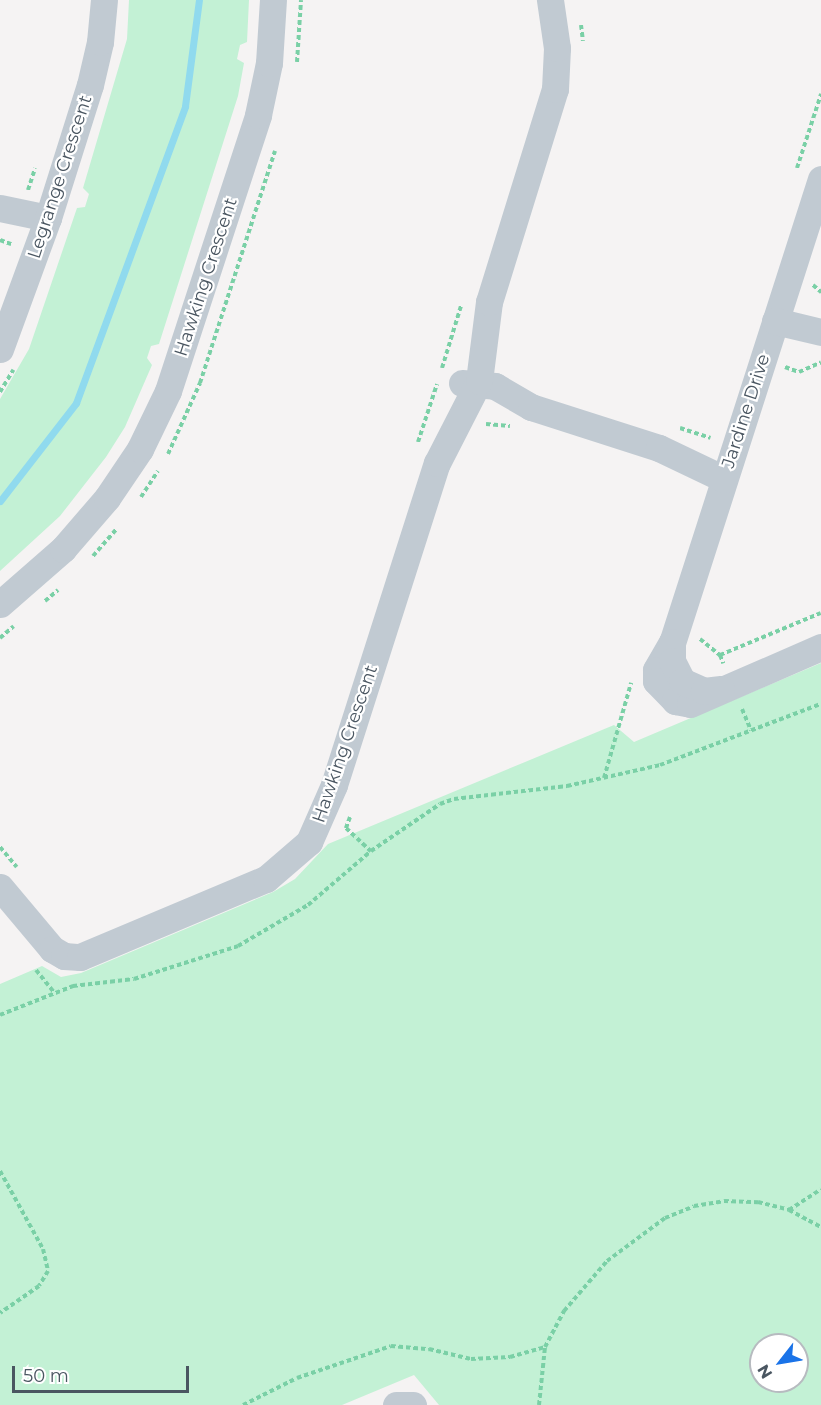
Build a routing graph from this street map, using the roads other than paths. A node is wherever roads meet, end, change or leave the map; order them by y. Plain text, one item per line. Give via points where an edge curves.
1 (104, 0) edge
2 (273, 0) edge
3 (550, 0) edge
4 (821, 179) edge
5 (18, 225) edge
6 (778, 312) junction
7 (821, 319) edge
8 (821, 332) edge
9 (0, 349) edge
10 (472, 386) junction
11 (727, 471) junction
12 (0, 604) edge
13 (821, 647) edge
14 (10, 879) edge
15 (396, 1405) edge
16 (413, 1405) edge

1 - 5 street, Legrange Crescent via 97,60
2 - 12 street, Hawking Crescent via 269,63 258,115 168,391 140,449 107,498 63,549
3 - 10 street, Hawking Crescent via 557,48 553,98 476,302 468,342
4 - 6 street, Jardine Drive
5 - 9 street, Legrange Crescent
6 - 7 street
6 - 8 street
6 - 11 street, Jardine Drive
10 - 11 street via 495,386 526,418 704,455
10 - 14 street, Hawking Crescent via 442,423 426,458 329,801 319,825 296,857 249,887 91,954 72,958 46,943
11 - 13 street, Jardine Drive via 672,642 679,691 723,688
15 - 16 street

